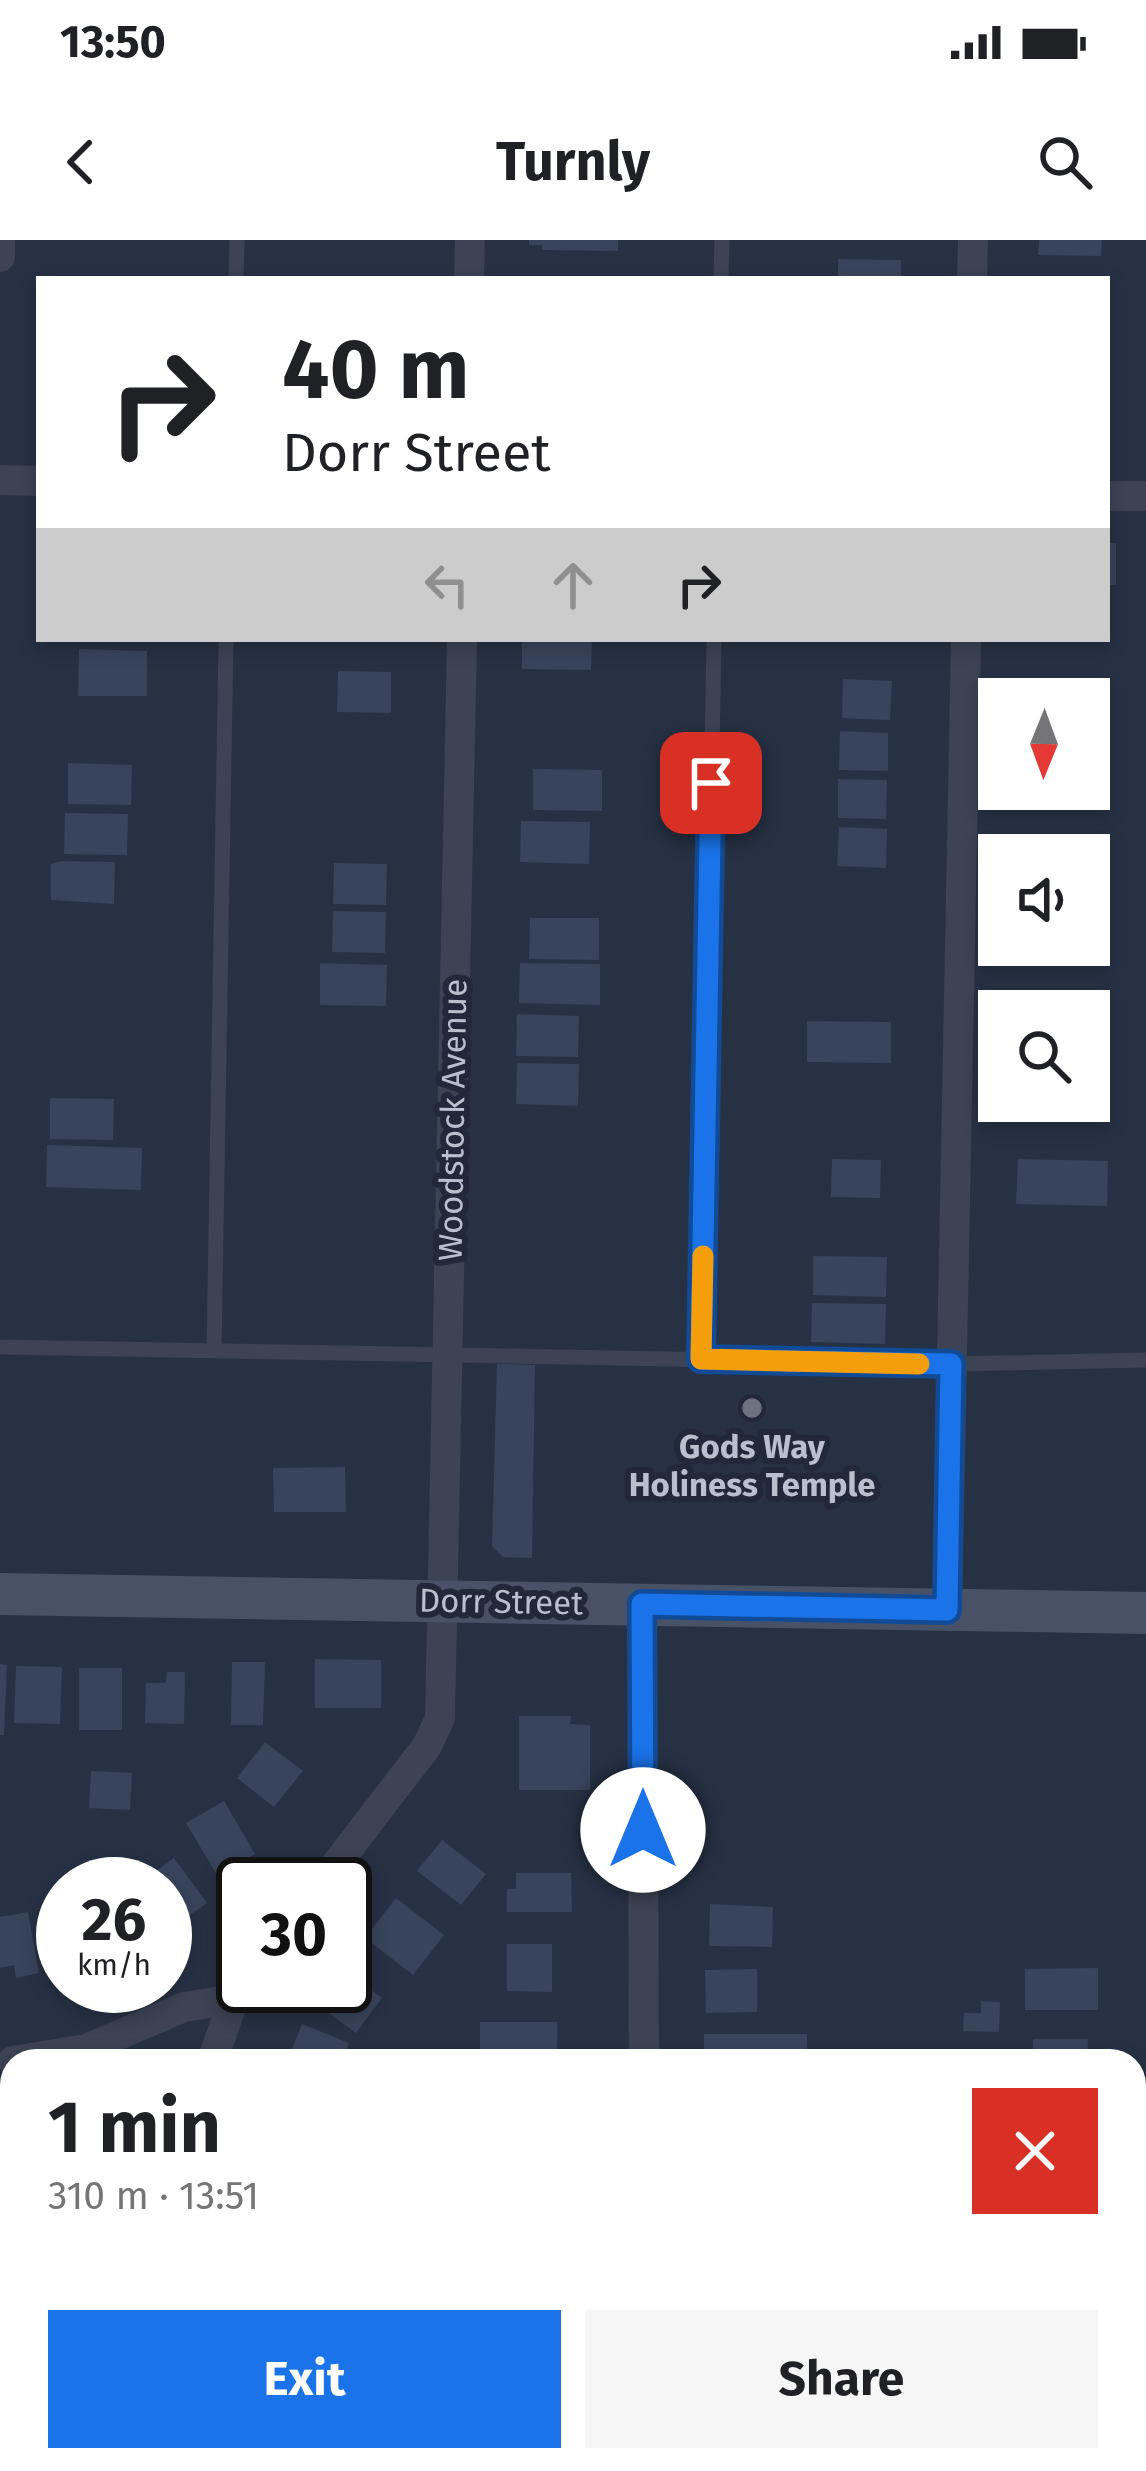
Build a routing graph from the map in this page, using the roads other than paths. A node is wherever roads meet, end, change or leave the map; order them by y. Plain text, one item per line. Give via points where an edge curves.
1 (0, 240) edge
2 (237, 240) edge
3 (470, 240) edge
4 (722, 240) edge
5 (973, 240) edge
6 (0, 257) edge
7 (236, 276) edge
8 (469, 276) edge
9 (721, 276) edge
10 (972, 276) edge
11 (0, 480) edge
12 (36, 481) edge
13 (1110, 496) edge
14 (1146, 496) edge
15 (226, 642) edge
16 (462, 642) edge
17 (714, 642) edge
18 (966, 642) edge
19 (0, 1347) edge
20 (214, 1350) junction
21 (448, 1353) junction
22 (701, 1359) junction
23 (1146, 1360) edge
24 (951, 1364) junction
25 (0, 1594) edge
26 (443, 1601) junction
27 (642, 1604) junction
28 (947, 1610) junction
29 (1146, 1613) edge
30 (342, 1857) edge
31 (216, 1998) edge
32 (230, 2013) edge
33 (104, 2049) edge
34 (217, 2049) edge
35 (644, 2049) edge

1 - 6 street
2 - 7 lane
3 - 8 street
4 - 9 lane
5 - 10 street
11 - 12 street
13 - 14 street
15 - 20 lane
16 - 21 street, Woodstock Avenue
17 - 22 lane
18 - 24 street
19 - 20 lane
20 - 21 lane
21 - 22 lane
21 - 26 street, Woodstock Avenue
22 - 24 lane
23 - 24 lane
24 - 28 street
25 - 26 main road, Dorr Street
26 - 27 main road, Dorr Street
26 - 30 street, Woodstock Avenue via 440,1718
27 - 28 main road, Dorr Street
27 - 35 street
28 - 29 main road, Dorr Street
31 - 33 street
32 - 34 street

